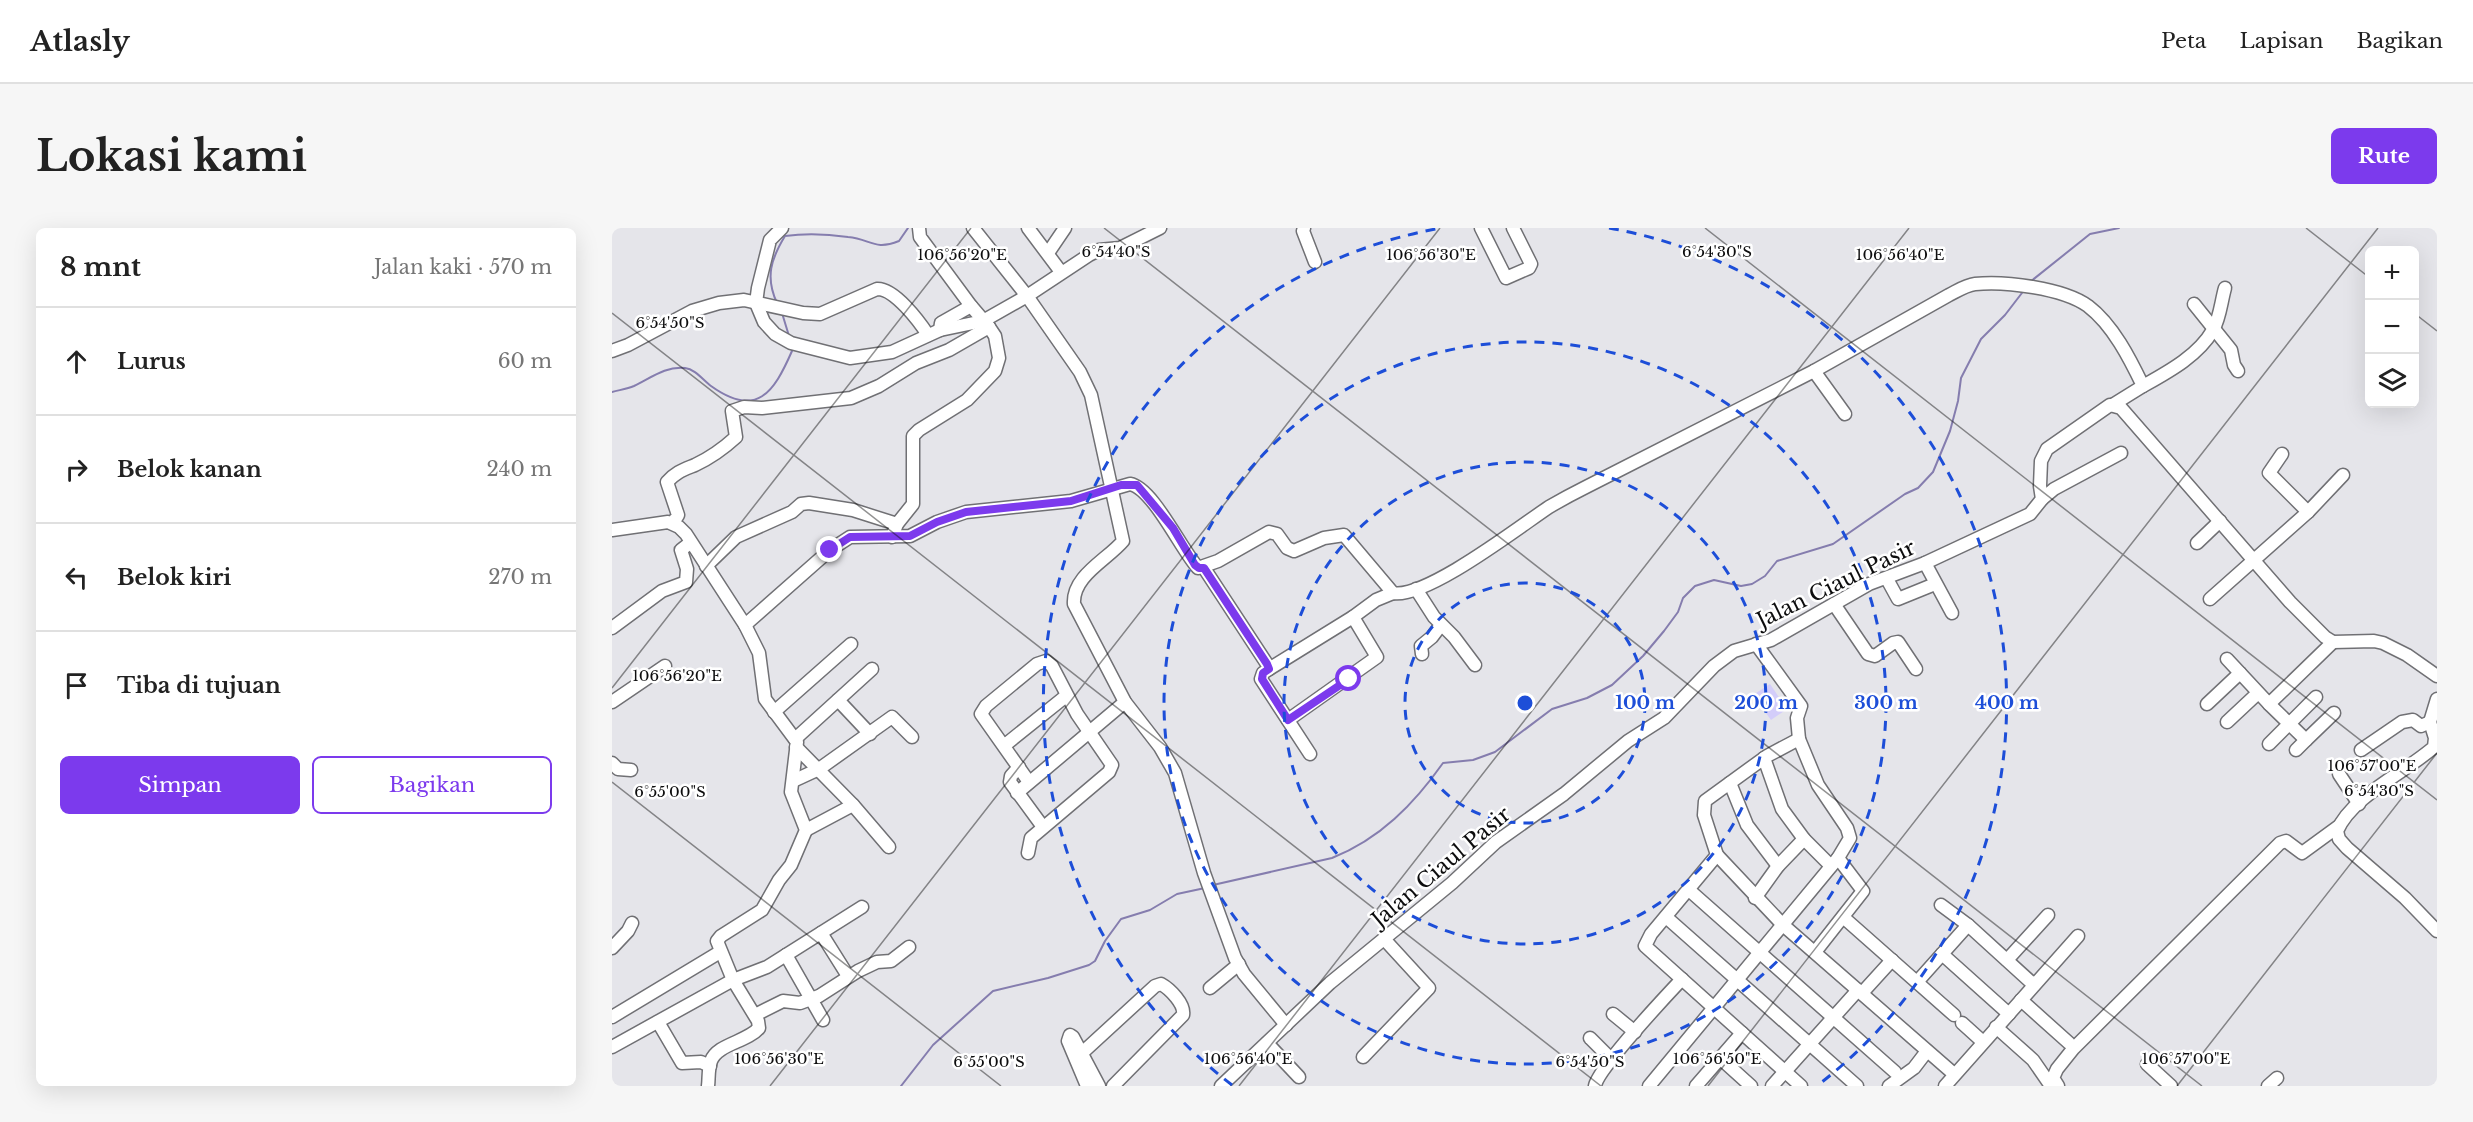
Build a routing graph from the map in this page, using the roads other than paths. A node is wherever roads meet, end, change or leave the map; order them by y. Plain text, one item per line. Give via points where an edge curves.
1 (762, 228) edge
2 (782, 228) edge
3 (919, 228) edge
4 (973, 228) edge
5 (1028, 228) edge
6 (1065, 228) edge
7 (1160, 228) edge
8 (1304, 228) edge
9 (1481, 228) edge
10 (1513, 228) edge
11 (770, 240) junction
12 (1048, 253) junction
13 (1315, 262) dead end
14 (1061, 272) junction
15 (2225, 288) dead end
16 (1027, 296) junction
17 (756, 303) junction
18 (2194, 304) dead end
19 (971, 306) junction
20 (986, 324) junction
21 (2214, 330) junction
22 (934, 333) junction
23 (612, 351) edge
24 (1814, 371) junction
25 (2238, 371) dead end
26 (2143, 386) junction
27 (2114, 405) junction
28 (1845, 414) dead end
29 (2121, 453) dead end
30 (2282, 454) dead end
31 (2343, 475) dead end
32 (1110, 489) junction
33 (2042, 499) junction
34 (2308, 512) junction
35 (2220, 521) junction
36 (674, 524) junction
37 (897, 524) junction
38 (612, 530) edge
39 (892, 537) junction
40 (690, 543) junction
41 (2197, 543) dead end
42 (2253, 559) junction
43 (1925, 562) junction
44 (706, 566) junction
45 (1204, 568) junction
46 (1887, 579) junction
47 (1935, 585) junction
48 (1416, 589) junction
49 (1393, 594) junction
50 (2210, 599) dead end
51 (1834, 604) junction
52 (1952, 613) dead end
53 (1353, 617) junction
54 (744, 625) junction
55 (1441, 625) junction
56 (612, 628) edge
57 (2333, 642) junction
58 (850, 644) dead end
59 (1756, 644) junction
60 (1422, 654) dead end
61 (2227, 659) dead end
62 (1475, 665) dead end
63 (665, 666) dead end
64 (872, 669) dead end
65 (1269, 669) junction
66 (1916, 669) dead end
67 (2240, 673) junction
68 (2437, 676) edge
69 (2258, 693) junction
70 (1066, 696) junction
71 (2316, 697) dead end
72 (2437, 699) edge
73 (838, 700) junction
74 (612, 702) edge
75 (1125, 702) junction
76 (2207, 704) dead end
77 (2269, 704) junction
78 (774, 712) junction
79 (2334, 713) dead end
80 (1288, 720) junction
81 (2227, 722) dead end
82 (2430, 722) junction
83 (2290, 724) junction
84 (1089, 733) junction
85 (870, 734) junction
86 (912, 737) dead end
87 (1799, 739) junction
88 (2306, 740) junction
89 (796, 743) junction
90 (2270, 744) dead end
91 (1005, 745) junction
92 (2296, 750) dead end
93 (2361, 750) dead end
94 (1310, 754) dead end
95 (1764, 758) junction
96 (612, 763) edge
97 (1019, 767) junction
98 (819, 769) junction
99 (631, 770) dead end
100 (2339, 774) dead end
101 (793, 781) junction
102 (1029, 782) junction
103 (1730, 783) junction
104 (1017, 793) junction
105 (2359, 804) junction
106 (853, 805) junction
107 (2339, 826) junction
108 (1043, 827) junction
109 (806, 830) junction
110 (1804, 839) junction
111 (889, 847) dead end
112 (1028, 853) dead end
113 (1717, 855) junction
114 (1834, 862) junction
115 (1778, 866) junction
116 (1689, 890) junction
117 (1755, 898) junction
118 (1941, 905) dead end
119 (862, 907) dead end
120 (2048, 915) dead end
121 (1666, 917) junction
122 (1843, 917) junction
123 (632, 923) dead end
124 (1783, 925) junction
125 (1968, 925) junction
126 (2437, 931) edge
127 (822, 933) junction
128 (2078, 936) dead end
129 (1385, 940) junction
130 (909, 947) dead end
131 (612, 948) edge
132 (720, 952) junction
133 (1759, 952) junction
134 (1815, 952) junction
135 (1942, 954) junction
136 (786, 955) junction
137 (1892, 960) junction
138 (2007, 960) junction
139 (1239, 964) junction
140 (848, 976) junction
141 (1682, 979) junction
142 (1737, 980) junction
143 (733, 981) junction
144 (1917, 982) junction
145 (2034, 985) junction
146 (1210, 988) dead end
147 (1860, 992) junction
148 (812, 999) junction
149 (2021, 1000) junction
150 (1714, 1008) junction
151 (1613, 1014) dead end
152 (2009, 1014) junction
153 (755, 1015) junction
154 (612, 1017) edge
155 (1833, 1018) junction
156 (823, 1020) dead end
157 (658, 1022) junction
158 (1286, 1025) junction
159 (1996, 1027) junction
160 (1635, 1032) junction
161 (1742, 1033) junction
162 (1590, 1038) dead end
163 (1983, 1042) junction
164 (1267, 1043) junction
165 (2069, 1043) dead end
166 (1809, 1044) junction
167 (612, 1047) edge
168 (1928, 1051) junction
169 (1082, 1053) junction
170 (1364, 1057) dead end
171 (1720, 1058) junction
172 (1611, 1059) junction
173 (2147, 1064) dead end
174 (710, 1066) junction
175 (1785, 1071) junction
176 (1895, 1071) dead end
177 (1954, 1074) junction
178 (1299, 1077) dead end
179 (708, 1086) edge
180 (1087, 1086) edge
181 (1100, 1086) edge
182 (1113, 1086) edge
183 (1221, 1086) edge
184 (1595, 1086) edge
185 (1649, 1086) edge
186 (1696, 1086) edge
187 (1751, 1086) edge
188 (1772, 1086) edge
189 (1801, 1086) edge
190 (1857, 1086) edge
191 (1889, 1086) edge
192 (1945, 1086) edge
193 (2051, 1086) edge
194 (2058, 1086) edge
195 (2171, 1086) edge

1 - 11 street
2 - 11 street
3 - 19 street via 920,237
4 - 16 street
5 - 12 street
6 - 12 street
7 - 14 street via 1120,248 1099,250
8 - 13 street
9 - 10 street via 1506,278 1531,264
11 - 17 street
12 - 14 street
14 - 16 street
15 - 21 street
16 - 20 street
16 - 32 street via 1080,372 1091,395
17 - 22 street via 820,314 881,288
17 - 22 street via 764,322 788,342 850,358 892,352
17 - 23 street via 732,300 692,311
18 - 21 street
19 - 20 street
19 - 22 street via 941,323
20 - 22 street
20 - 36 street via 949,350 916,363 857,396 762,408 744,406 732,411 736,437 696,465 678,471 667,482 678,515
20 - 37 street via 999,354 995,371 967,400 914,436 913,504
21 - 25 street via 2231,350
21 - 26 street via 2192,355
24 - 26 street via 1962,288 1987,284 2044,290 2087,306 2105,323
24 - 28 street
24 - 48 street via 1551,506 1493,547
26 - 27 street
27 - 33 street via 2105,407 2047,449 2041,461
27 - 35 street via 2121,408
29 - 33 street, Jalan Ciaul Pasir
30 - 34 street via 2269,473
31 - 34 street
32 - 39 street via 1071,501 966,512 910,536
32 - 45 street via 1137,485 1173,528 1195,565
32 - 75 street via 1123,541 1079,583 1074,595 1077,611
33 - 43 street, Jalan Ciaul Pasir via 2020,520
34 - 42 street
35 - 41 street
35 - 42 street
36 - 38 street
36 - 40 street
37 - 39 street
37 - 44 street via 809,502 736,537
39 - 54 street via 858,535 845,540
40 - 44 street
40 - 56 street via 681,550 687,568 686,582 662,591
42 - 50 street
42 - 57 street via 2307,620
43 - 46 street, Jalan Ciaul Pasir
43 - 47 street
44 - 54 street
45 - 49 street via 1269,532 1277,534 1294,551 1324,538 1344,535
45 - 65 street
46 - 47 street via 1898,599
46 - 51 street, Jalan Ciaul Pasir via 1869,584
47 - 52 street
48 - 49 street
48 - 55 street
49 - 53 street via 1376,600
51 - 59 street, Jalan Ciaul Pasir via 1771,640
51 - 66 street via 1868,654 1875,656 1898,642
53 - 65 street
53 - 80 street via 1377,657
54 - 78 street via 759,653 765,699
55 - 60 street via 1421,646
55 - 62 street
57 - 68 street via 2378,641
57 - 77 street
58 - 78 street
59 - 87 street via 1801,706 1797,718
59 - 129 street, Jalan Ciaul Pasir via 1734,651 1714,666 1664,718 1501,838
61 - 67 street
63 - 74 street
64 - 73 street
65 - 80 street via 1262,679
67 - 69 street
67 - 76 street
69 - 77 street
69 - 81 street
70 - 84 street
70 - 91 street
70 - 91 street via 1050,663 1037,664 982,711
71 - 83 street
72 - 82 street
73 - 85 street
73 - 89 street
75 - 84 street
75 - 139 street via 1175,773 1204,873
77 - 83 street
78 - 89 street
79 - 88 street
80 - 94 street
82 - 93 street via 2421,726 2413,720 2402,722
82 - 105 street via 2434,747
83 - 88 street
83 - 90 street
84 - 102 street
84 - 108 street via 1112,763 1111,768
85 - 86 street via 892,717
85 - 98 street
87 - 95 street
87 - 114 street via 1818,785 1850,833 1849,843
88 - 92 street
89 - 98 street
89 - 101 street
91 - 97 street
95 - 103 street
95 - 110 street via 1782,809
96 - 99 street via 618,770
97 - 102 street
97 - 104 street via 1009,780
98 - 101 street
98 - 106 street
100 - 105 street
101 - 109 street via 791,792
102 - 104 street
103 - 113 street via 1704,804
103 - 115 street via 1747,825
104 - 108 street
105 - 107 street
106 - 109 street
106 - 111 street
107 - 126 street via 2337,835 2347,848
107 - 194 street via 2302,853 2286,841 2280,843 2073,1049 2054,1075
108 - 112 street via 1031,838
109 - 132 street via 791,865 762,910 718,938
110 - 114 street
110 - 115 street
113 - 116 street
113 - 117 street
114 - 122 street via 1863,891
114 - 124 street
115 - 117 street
116 - 121 street
116 - 133 street
117 - 124 street
118 - 125 street
119 - 127 street
120 - 138 street
121 - 141 street via 1645,946
121 - 142 street
122 - 134 street
122 - 137 street
123 - 131 street
124 - 133 street
124 - 134 street
125 - 135 street
125 - 138 street
127 - 136 street
127 - 140 street
128 - 145 street
129 - 158 street, Jalan Ciaul Pasir via 1330,983
129 - 170 street via 1429,988
130 - 140 street via 891,961 877,962
132 - 143 street
132 - 154 street
133 - 142 street
133 - 155 street
134 - 147 street
135 - 144 street
135 - 152 street
136 - 143 street
136 - 148 street
137 - 144 street
137 - 147 street
138 - 145 street
139 - 146 street
139 - 158 street
140 - 148 street
141 - 150 street
141 - 160 street
142 - 150 street
142 - 166 street
143 - 153 street
143 - 157 street
144 - 163 street
145 - 149 street
147 - 155 street
147 - 168 street
148 - 153 street via 800,1003 783,1000
148 - 156 street
149 - 152 street
149 - 165 street
150 - 161 street
150 - 185 street
151 - 160 street
152 - 159 street
153 - 174 street via 757,1031 715,1054
155 - 166 street
155 - 176 street
157 - 167 street
157 - 174 street via 682,1063 701,1062
158 - 164 street, Jalan Ciaul Pasir
159 - 163 street
159 - 193 street via 2037,1063
160 - 172 street
161 - 171 street
161 - 175 street
162 - 172 street
163 - 177 street
164 - 178 street
164 - 183 street, Jalan Ciaul Pasir
166 - 175 street
166 - 190 street
168 - 177 street
168 - 191 street via 1914,1068
169 - 180 street via 1070,1035 1068,1041
169 - 181 street
169 - 182 street via 1152,988 1161,984 1167,988 1183,1007 1183,1015
171 - 186 street
171 - 187 street
172 - 184 street
173 - 195 street
174 - 179 street
175 - 188 street
175 - 189 street
177 - 192 street

